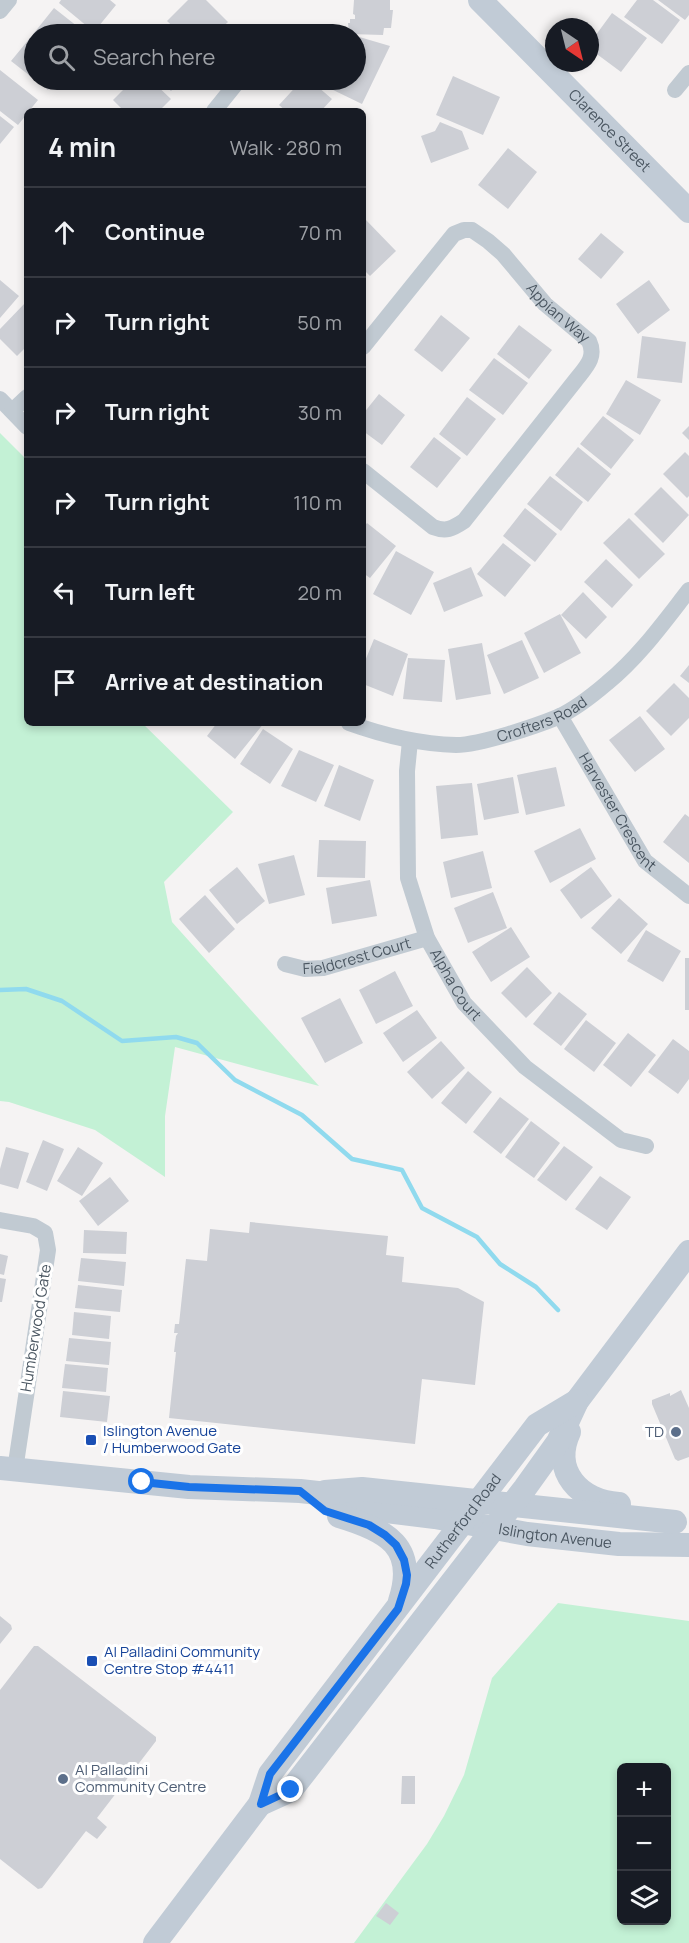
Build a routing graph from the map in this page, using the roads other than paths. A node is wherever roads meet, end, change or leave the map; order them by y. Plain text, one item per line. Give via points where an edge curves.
1 (9, 0) edge
2 (480, 0) edge
3 (0, 11) edge
4 (689, 73) edge
5 (231, 90) edge
6 (675, 90) dead end
7 (216, 108) edge
8 (689, 211) edge
9 (366, 343) edge
10 (24, 398) edge
11 (6, 405) edge
12 (24, 424) edge
13 (366, 473) edge
14 (689, 590) edge
15 (560, 716) junction
16 (357, 726) edge
17 (410, 741) junction
18 (689, 896) edge
19 (427, 938) junction
20 (285, 964) dead end
21 (646, 1146) dead end
22 (0, 1220) edge
23 (689, 1252) edge
24 (594, 1379) junction
25 (577, 1401) junction
26 (8, 1469) edge
27 (309, 1492) junction
28 (480, 1501) junction
29 (511, 1505) junction
30 (464, 1522) junction
31 (682, 1526) edge
32 (494, 1527) junction
33 (689, 1545) edge
34 (398, 1609) junction
35 (261, 1804) junction
36 (155, 1943) edge

1 - 3 street
2 - 8 main road, Clarence Street
4 - 6 street
5 - 7 street
9 - 13 street, Appian Way via 454,234 472,230 503,254 533,293 589,341 593,350 591,360 575,381 464,521 454,528 444,531 433,527
10 - 11 street
11 - 12 street
14 - 15 street, Crofters Road via 624,668
15 - 17 street, Crofters Road via 494,738 458,745
15 - 18 street, Harvester Crescent via 645,861
16 - 17 street, Crofters Road
17 - 19 street, Alpha Court via 408,878
19 - 20 street, Fieldcrest Court via 323,968
19 - 21 street, Alpha Court via 464,1003 525,1067 621,1140
22 - 26 street, Humberwood Gate via 33,1226 45,1233 48,1250
23 - 24 main road, Rutherford Road
24 - 25 main road, Rutherford Road
24 - 31 main road via 566,1440 564,1460 568,1476 580,1491 597,1501 661,1512
25 - 28 main road, Rutherford Road via 537,1425
25 - 29 main road, Rutherford Road via 558,1442
26 - 27 main road, Islington Avenue via 189,1487
27 - 28 main road, Islington Avenue via 362,1489
27 - 30 main road, Islington Avenue via 361,1508
27 - 34 main road via 325,1511 369,1525 396,1545 407,1575
28 - 29 main road, Islington Avenue
28 - 30 main road, Rutherford Road
29 - 31 main road, Islington Avenue
29 - 32 main road, Rutherford Road
30 - 32 main road, Islington Avenue
30 - 34 main road, Rutherford Road
32 - 33 main road, Islington Avenue via 619,1544
32 - 35 main road, Rutherford Road via 291,1790
34 - 35 main road, Rutherford Road via 270,1774
35 - 36 main road, Rutherford Road

